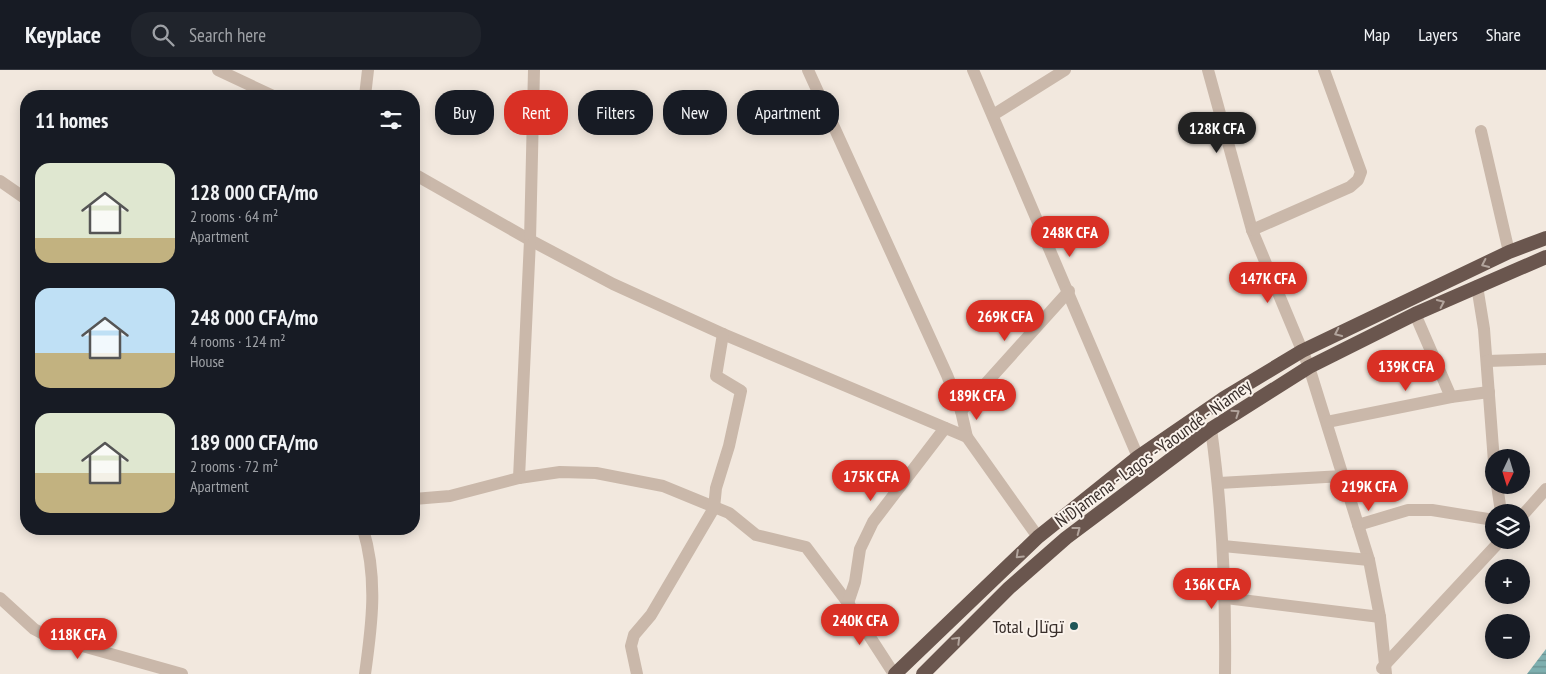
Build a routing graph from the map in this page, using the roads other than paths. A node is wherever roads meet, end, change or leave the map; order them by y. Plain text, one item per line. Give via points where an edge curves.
1 (218, 70) edge
2 (368, 70) edge
3 (534, 70) edge
4 (808, 70) edge
5 (973, 70) edge
6 (1065, 70) edge
7 (1208, 70) edge
8 (1324, 70) edge
9 (260, 90) edge
10 (366, 90) edge
11 (992, 115) junction
12 (1481, 131) dead end
13 (420, 177) edge
14 (0, 182) edge
15 (20, 195) edge
16 (1252, 230) junction
17 (1546, 238) edge
18 (530, 240) junction
19 (1509, 252) junction
20 (1546, 257) edge
21 (1477, 286) junction
22 (1069, 291) junction
23 (1415, 314) junction
24 (723, 334) junction
25 (1302, 350) junction
26 (1546, 359) edge
27 (1487, 361) junction
28 (1309, 367) junction
29 (1489, 392) junction
30 (1451, 397) junction
31 (961, 411) junction
32 (1327, 422) junction
33 (945, 428) junction
34 (1211, 429) junction
35 (967, 437) junction
36 (1493, 449) edge
37 (1138, 457) junction
38 (1344, 476) junction
39 (519, 478) junction
40 (1219, 483) junction
41 (1546, 489) edge
42 (420, 498) edge
43 (1530, 507) edge
44 (714, 508) junction
45 (1485, 519) edge
46 (1358, 525) junction
47 (365, 535) edge
48 (1038, 537) junction
49 (1223, 546) junction
50 (1492, 549) edge
51 (1369, 560) junction
52 (0, 598) edge
53 (1226, 598) junction
54 (848, 603) junction
55 (1380, 617) junction
56 (1383, 671) edge
57 (182, 674) edge
58 (365, 674) edge
59 (637, 674) edge
60 (895, 674) edge
61 (923, 674) edge
62 (1225, 674) edge

1 - 9 street
2 - 10 street
3 - 18 street
4 - 31 street
5 - 11 street
6 - 11 street
7 - 16 street
8 - 16 street via 1361,172 1358,180 1350,187
11 - 22 street
12 - 19 street
13 - 18 street
14 - 15 street
16 - 25 street
17 - 19 highway, N'Djamena - Lagos - Yaoundé - Niamey
18 - 24 street via 613,284
18 - 39 street
19 -> 25 highway, N'Djamena - Lagos - Yaoundé - Niamey
20 - 21 highway, N'Djamena - Lagos - Yaoundé - Niamey
23 -> 21 highway, N'Djamena - Lagos - Yaoundé - Niamey
21 - 27 street
22 - 31 street
22 - 37 street
23 - 28 highway, N'Djamena - Lagos - Yaoundé - Niamey
23 - 30 street
24 - 33 street
24 - 44 street via 716,376 741,391 716,488
25 - 28 street
25 - 37 highway, N'Djamena - Lagos - Yaoundé - Niamey
26 - 27 street
27 - 29 street
28 - 32 street
34 -> 28 highway, N'Djamena - Lagos - Yaoundé - Niamey
29 - 30 street
29 - 36 street
30 - 32 street
31 - 35 street
32 - 38 street
33 - 35 street
33 - 54 street via 873,522 860,548
34 - 40 street
61 -> 34 highway, N'Djamena - Lagos - Yaoundé - Niamey via 1009,588 1066,538
35 - 48 street
37 - 48 highway, N'Djamena - Lagos - Yaoundé - Niamey
38 - 40 street
38 - 46 street
39 - 42 street via 450,496
39 - 44 street via 560,472 596,473 663,486
40 - 49 street
41 - 43 street
44 - 54 street via 729,512 756,535 806,547
44 - 59 street via 651,615 634,635 631,646
45 - 46 street via 1432,510 1408,510
46 - 51 street
47 - 58 street via 369,550 373,611
48 -> 60 highway, N'Djamena - Lagos - Yaoundé - Niamey
49 - 51 street
49 - 53 street
50 - 56 street
51 - 55 street
52 - 57 street via 34,629 47,636
53 - 55 street
53 - 62 street
54 - 60 street
55 - 56 street

